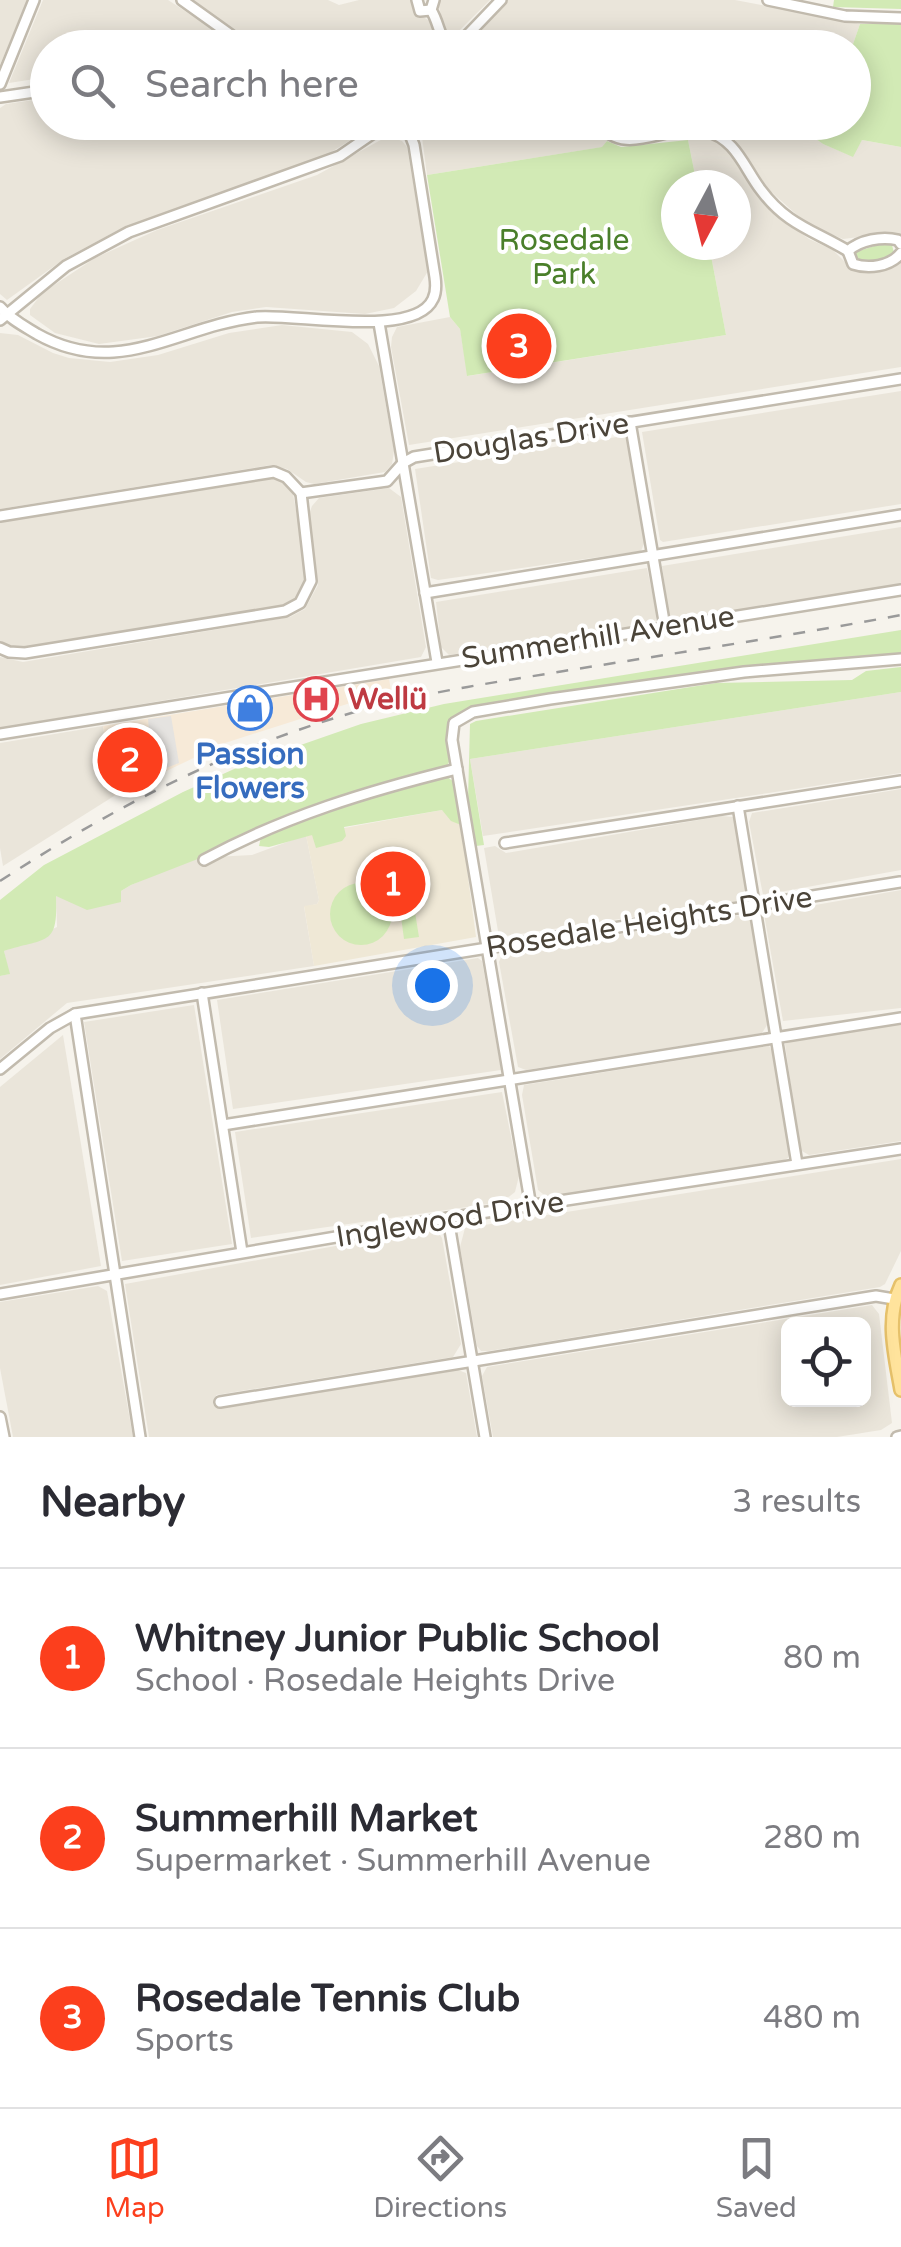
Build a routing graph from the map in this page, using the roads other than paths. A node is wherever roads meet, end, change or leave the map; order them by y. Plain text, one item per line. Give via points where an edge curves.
1 (34, 0) edge
2 (182, 0) edge
3 (417, 0) edge
4 (501, 0) edge
5 (768, 0) edge
6 (433, 5) edge
7 (901, 18) edge
8 (224, 30) edge
9 (440, 30) edge
10 (470, 30) edge
11 (0, 84) edge
12 (30, 93) edge
13 (0, 97) edge
14 (362, 140) edge
15 (412, 140) edge
16 (722, 140) edge
17 (901, 244) edge
18 (848, 251) junction
19 (901, 253) edge
20 (2, 314) edge
21 (379, 323) junction
22 (901, 379) edge
23 (630, 422) junction
24 (403, 463) junction
25 (301, 492) junction
26 (0, 516) edge
27 (901, 516) edge
28 (653, 555) junction
29 (901, 590) edge
30 (425, 592) junction
31 (665, 627) junction
32 (0, 648) edge
33 (901, 660) edge
34 (436, 662) junction
35 (0, 734) edge
36 (457, 769) junction
37 (901, 781) edge
38 (738, 806) junction
39 (504, 843) dead end
40 (204, 860) dead end
41 (900, 882) edge
42 (754, 904) junction
43 (488, 946) junction
44 (202, 994) junction
45 (75, 1014) junction
46 (901, 1018) edge
47 (776, 1038) junction
48 (0, 1069) edge
49 (511, 1079) junction
50 (222, 1125) junction
51 (901, 1148) edge
52 (797, 1164) junction
53 (531, 1207) junction
54 (448, 1218) junction
55 (242, 1252) junction
56 (113, 1275) junction
57 (901, 1285) edge
58 (0, 1294) edge
59 (894, 1299) junction
60 (472, 1362) junction
61 (901, 1390) edge
62 (220, 1402) dead end
63 (0, 1421) edge
64 (4, 1437) edge
65 (140, 1437) edge
66 (485, 1437) edge

1 - 11 street
2 - 8 street
3 - 6 street via 420,11
4 - 10 street
5 - 7 street via 846,16
6 - 9 street
12 - 13 street
14 - 20 street via 340,156 103,244
15 - 21 street via 436,288 424,309
16 - 18 street via 778,210
17 - 18 street via 886,238
18 - 19 street via 852,264 865,266 892,262
20 - 21 street via 62,346 97,353 150,348 264,316
21 - 24 street
22 - 23 street, Douglas Drive
23 - 24 street, Douglas Drive
23 - 28 street
24 - 25 street, Douglas Drive via 386,480
24 - 30 street
25 - 26 street via 274,472
25 - 32 street via 311,581 300,603 284,611 25,653
27 - 28 street
28 - 30 street
28 - 31 street
29 - 31 street, Summerhill Avenue
30 - 34 street
31 - 34 street, Summerhill Avenue
33 - 36 street via 744,672 473,712 454,723
34 - 35 street, Summerhill Avenue
36 - 40 street via 360,793
36 - 43 street
37 - 38 street
38 - 39 street
38 - 42 street
41 - 42 street, Rosedale Heights Drive
42 - 43 street, Rosedale Heights Drive
42 - 47 street
43 - 44 street, Rosedale Heights Drive
43 - 49 street
44 - 45 street, Rosedale Heights Drive
44 - 50 street
45 - 48 street, Rosedale Heights Drive
45 - 56 street
46 - 47 street
47 - 49 street
47 - 52 street
49 - 50 street
49 - 53 street
50 - 55 street
51 - 52 street, Inglewood Drive
52 - 53 street, Inglewood Drive
53 - 54 street, Inglewood Drive
54 - 55 street, Inglewood Drive
54 - 60 street
55 - 56 street, Inglewood Drive
56 - 58 street, Inglewood Drive
56 - 65 street
57 - 59 main road
59 - 60 street via 876,1296
59 - 61 main road
60 - 62 street
60 - 66 street
63 - 64 street

